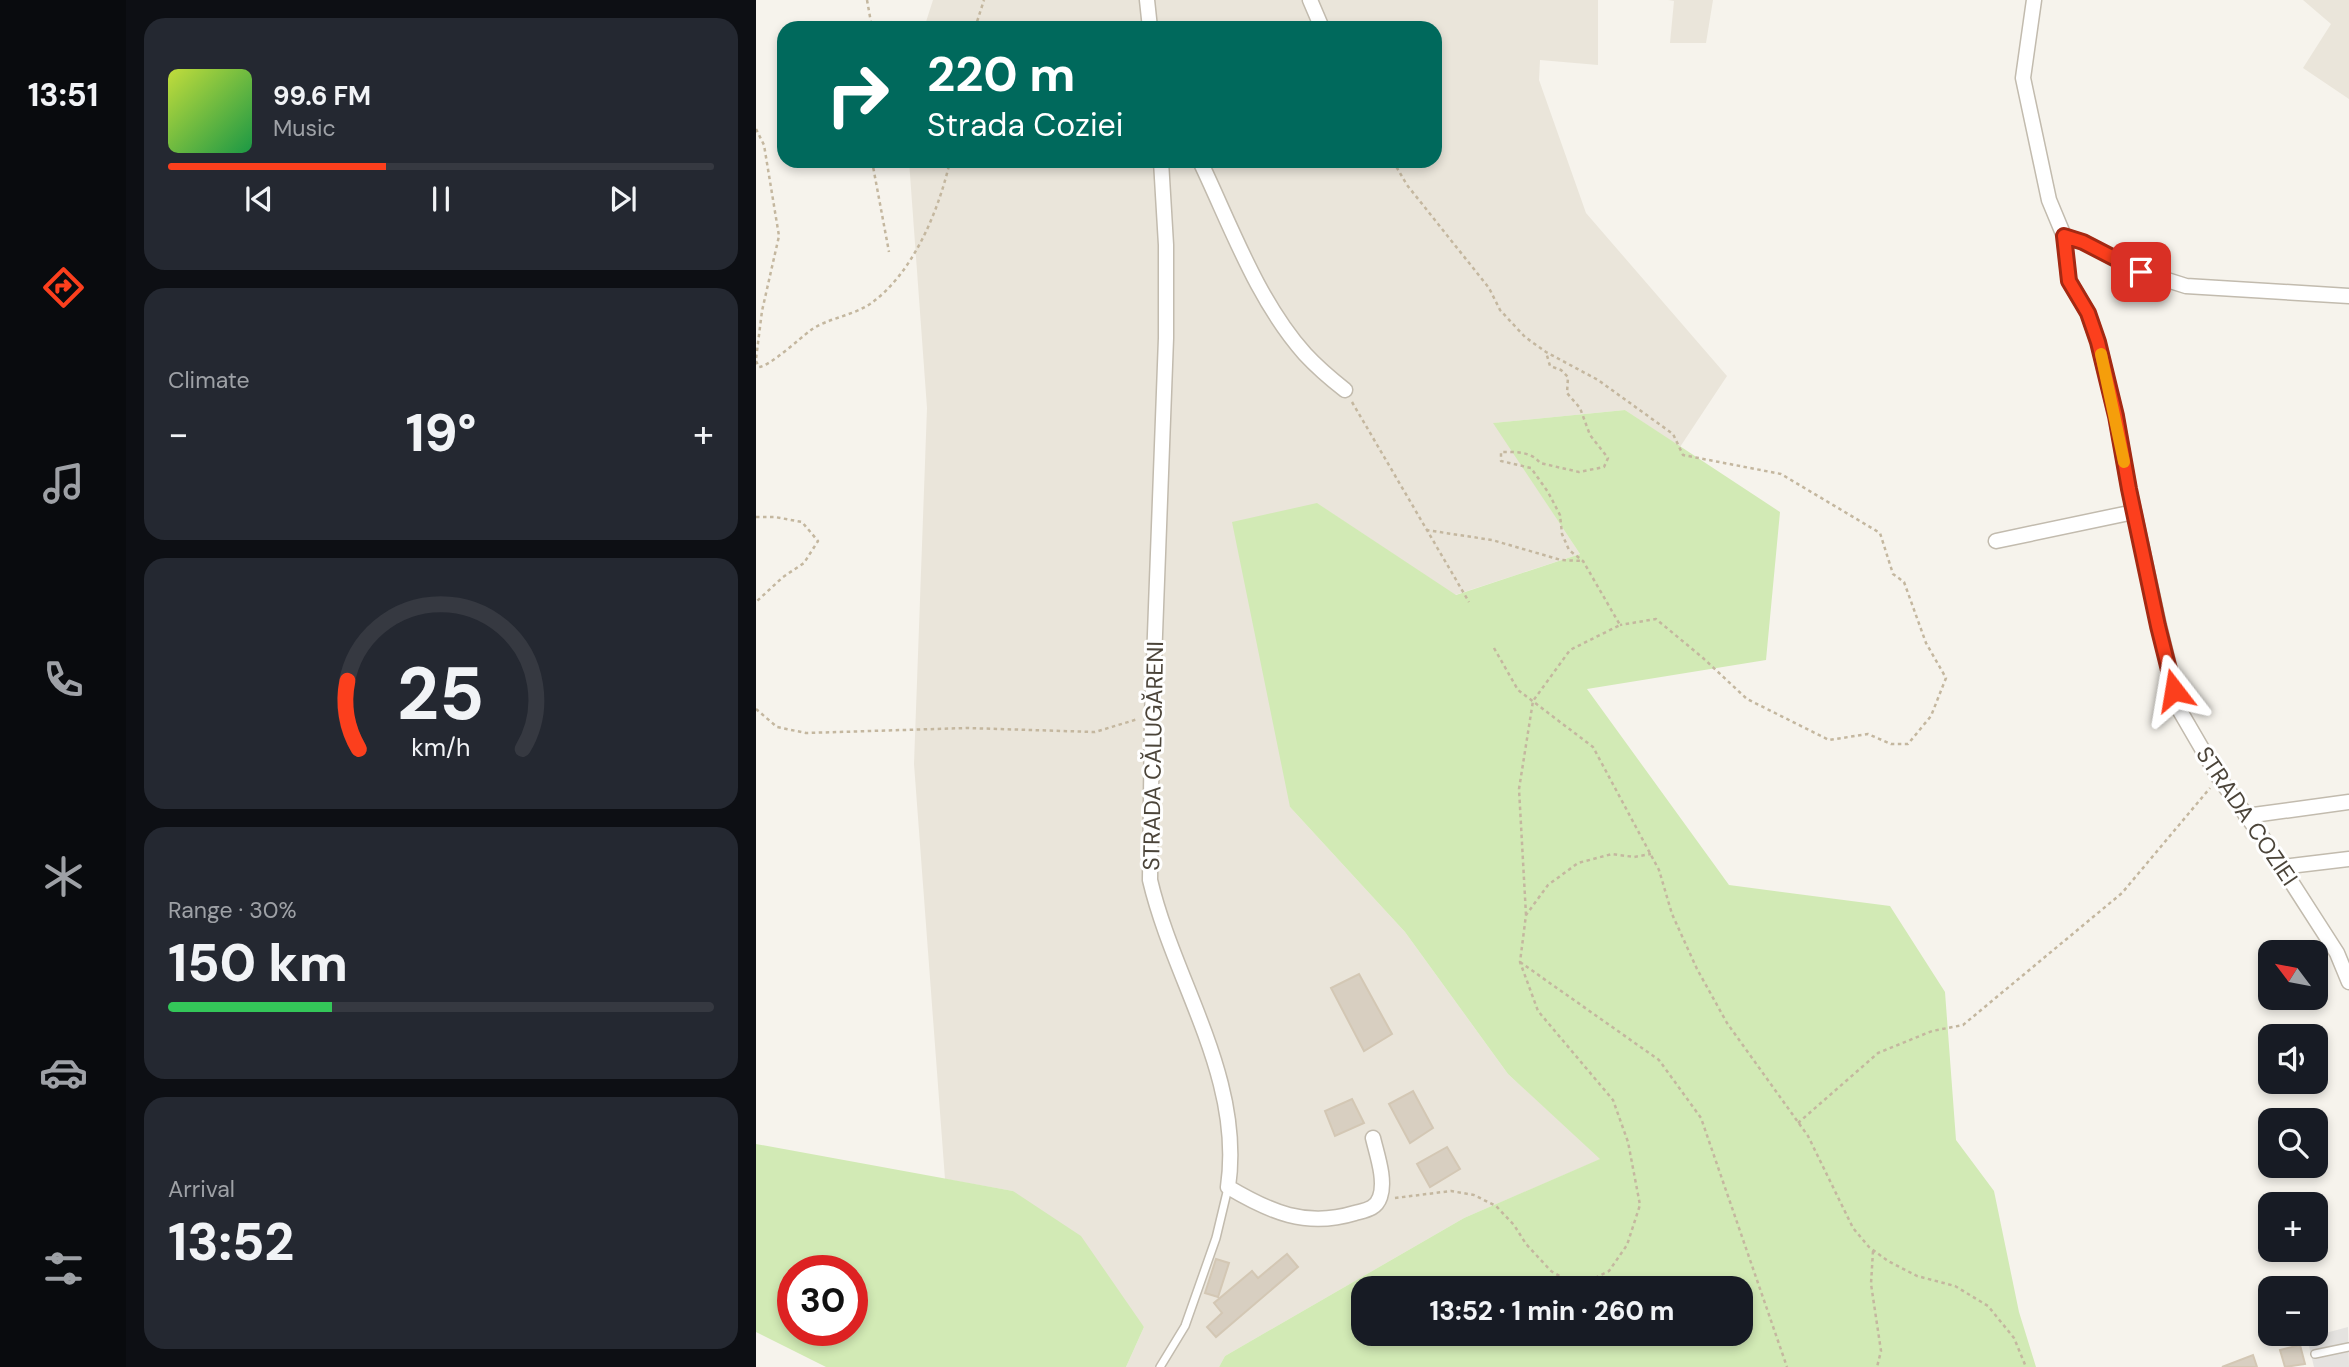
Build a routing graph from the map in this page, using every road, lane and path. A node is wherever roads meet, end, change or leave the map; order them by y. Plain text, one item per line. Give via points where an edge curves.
1 (867, 0) edge
2 (984, 0) edge
3 (1147, 0) edge
4 (1310, 0) edge
5 (2034, 0) edge
6 (871, 21) edge
7 (977, 21) edge
8 (1149, 21) edge
9 (1319, 21) edge
10 (756, 129) edge
11 (873, 168) edge
12 (948, 168) edge
13 (1161, 168) edge
14 (1203, 168) edge
15 (1397, 168) edge
16 (2064, 236) junction
17 (889, 252) dead end
18 (2349, 296) edge
19 (1546, 352) junction
20 (756, 360) edge
21 (1345, 390) joint
22 (2134, 512) junction
23 (756, 517) edge
24 (1426, 530) junction
25 (1996, 541) dead end
26 (1583, 561) junction
27 (756, 602) edge
28 (1469, 603) dead end
29 (1620, 625) junction
30 (1494, 648) dead end
31 (1533, 701) junction
32 (756, 709) edge
33 (1152, 715) junction
34 (2219, 778) junction
35 (2349, 802) edge
36 (2246, 816) junction
37 (1651, 854) junction
38 (2349, 859) edge
39 (2282, 867) junction
40 (1526, 918) junction
41 (1520, 962) junction
42 (2349, 982) edge
43 (1798, 1122) junction
44 (1373, 1139) dead end
45 (1228, 1187) junction
46 (1373, 1208) junction
47 (1873, 1251) junction
48 (2349, 1348) edge
49 (2315, 1354) dead end
50 (1160, 1367) edge
51 (1787, 1367) edge
52 (1877, 1367) edge
53 (2026, 1367) edge

1 - 6 path
2 - 7 path
3 - 8 street
4 - 9 street
5 - 16 street, STRADA COZIEI via 2023,78 2049,200
10 - 20 path via 764,145 779,236
11 - 17 path
12 - 20 path via 933,219 906,267 883,293 857,312 814,328 767,366 759,367
13 - 33 street, STRADA CĂLUGĂRENI via 1166,338
14 - 21 street via 1267,300 1305,354
15 - 19 path via 1489,288 1500,310
16 - 18 street via 2141,272 2186,286
16 - 22 street, STRADA COZIEI via 2069,281 2098,342
19 - 26 path via 1550,366 1568,377 1567,393 1608,458 1604,467 1579,472 1540,463 1519,452 1501,452 1501,461 1531,468 1560,516 1569,550
19 - 29 path via 1598,380 1673,434 1683,455 1781,474 1880,534 1894,574 1904,582 1926,643 1946,678 1931,716 1908,744 1891,744 1868,734 1829,740 1747,699 1656,619
21 - 24 path
22 - 25 street
22 - 34 street, STRADA COZIEI via 2180,711
23 - 27 path via 802,522 818,541 804,563
24 - 26 path via 1492,540 1561,561
24 - 28 path
26 - 29 path
29 - 31 path via 1570,650
30 - 31 path via 1518,690
31 - 37 path via 1593,747
31 - 40 path via 1519,789
32 - 33 path via 778,727 806,733 967,728 1095,732
33 - 45 street, STRADA CĂLUGĂRENI via 1150,880 1204,1028 1227,1110 1233,1158
34 - 36 street, STRADA COZIEI
34 - 43 path via 2122,893 1963,1025 1932,1031 1878,1053
35 - 36 street
36 - 39 street, STRADA COZIEI
37 - 40 path via 1612,854 1578,863 1548,885
37 - 43 path via 1697,969 1727,1023
38 - 39 street
39 - 42 street, STRADA COZIEI via 2337,953
40 - 41 path
41 - 46 path via 1538,1011 1613,1100 1628,1142 1640,1205 1627,1245 1609,1271 1587,1282 1570,1282 1551,1271 1496,1206 1474,1195 1398,1196
41 - 51 path via 1658,1060 1701,1118
43 - 47 path via 1853,1228
44 - 46 street via 1382,1189
45 - 46 street via 1279,1213 1332,1220
45 - 50 lane, STRADA CĂLUGĂRENI via 1216,1238 1185,1326
47 - 52 path via 1871,1284 1881,1351
47 - 53 path via 1917,1276 1955,1286 1988,1306 2014,1338
48 - 49 lane

